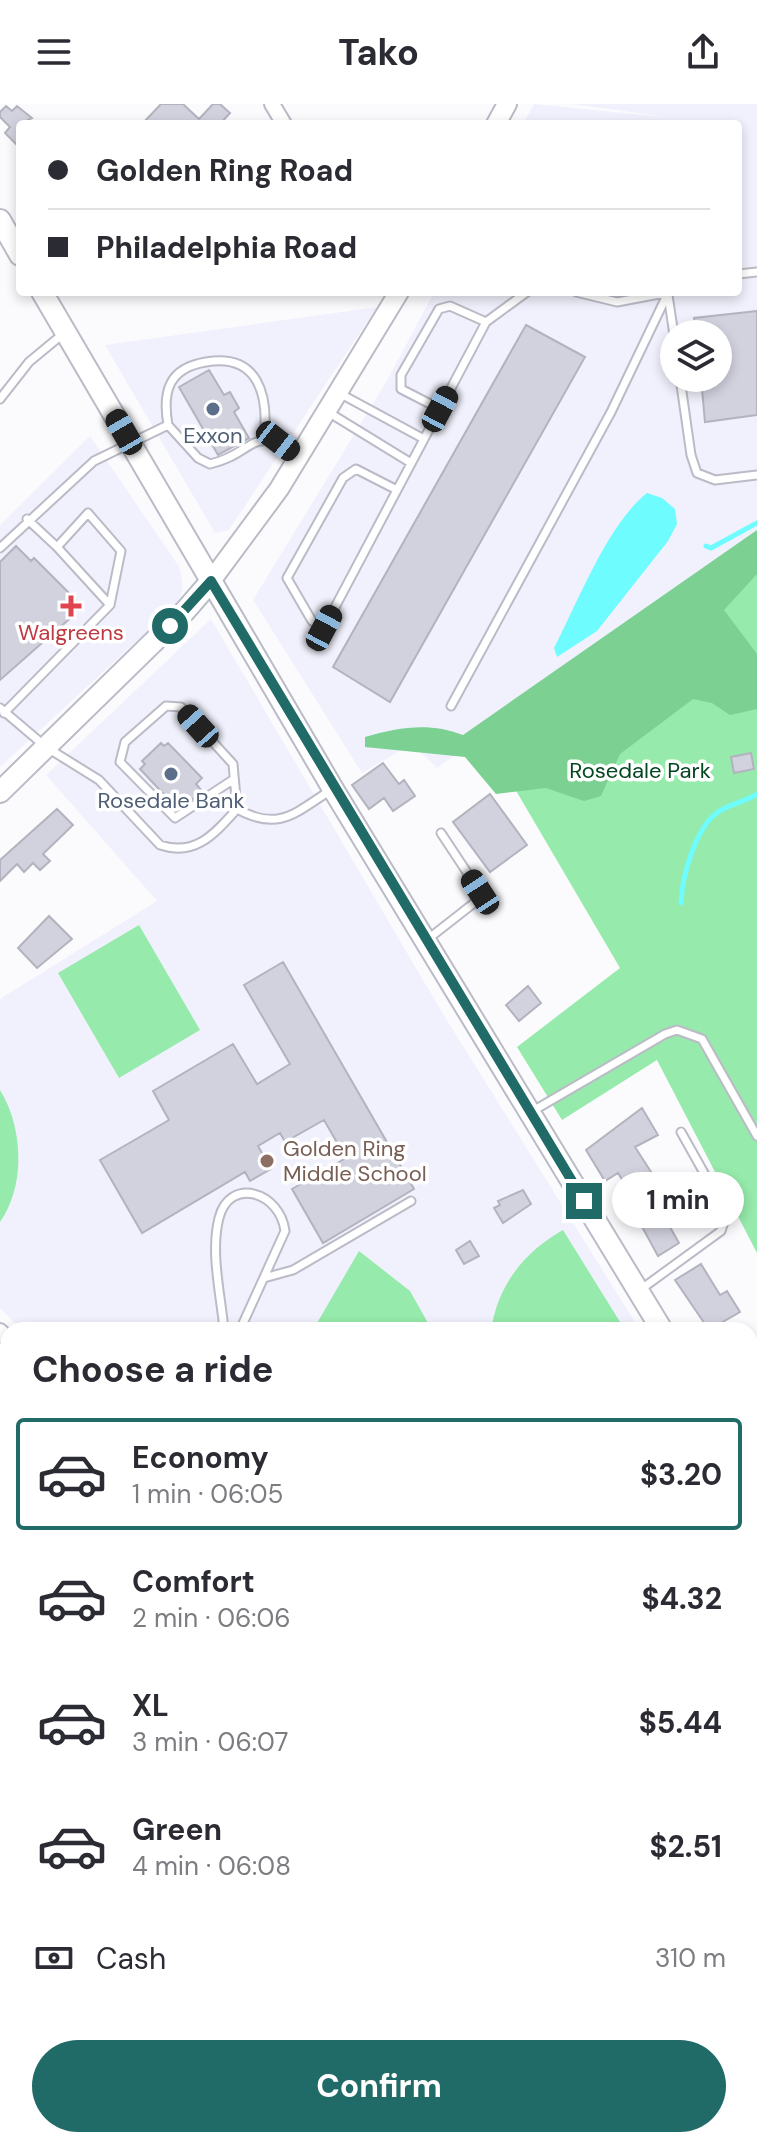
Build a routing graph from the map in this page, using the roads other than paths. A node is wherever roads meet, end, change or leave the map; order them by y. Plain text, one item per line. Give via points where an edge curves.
1 (1, 223) edge
2 (16, 248) edge
3 (44, 296) edge
4 (392, 296) edge
5 (522, 296) edge
6 (592, 296) edge
7 (648, 296) edge
8 (667, 296) edge
9 (669, 296) edge
10 (672, 320) edge
11 (486, 322) junction
12 (65, 332) junction
13 (682, 392) edge
14 (339, 393) junction
15 (0, 399) edge
16 (440, 409) junction
17 (328, 412) junction
18 (168, 425) junction
19 (264, 438) junction
20 (424, 439) junction
21 (131, 444) junction
22 (299, 458) junction
23 (411, 463) junction
24 (757, 475) edge
25 (397, 490) junction
26 (27, 519) junction
27 (57, 547) junction
28 (0, 548) edge
29 (211, 581) junction
30 (110, 605) junction
31 (451, 706) dead end
32 (2, 711) edge
33 (46, 747) junction
34 (234, 779) junction
35 (333, 789) junction
36 (0, 792) edge
37 (237, 809) junction
38 (441, 833) dead end
39 (426, 940) junction
40 (530, 1112) junction
41 (681, 1132) dead end
42 (757, 1136) edge
43 (411, 1201) dead end
44 (264, 1278) junction
45 (638, 1291) junction
46 (223, 1322) edge
47 (244, 1322) edge
48 (657, 1322) edge

1 - 2 main road
3 - 12 main road
4 - 14 street
5 - 11 lane
6 - 7 lane via 617,302
8 - 31 lane via 611,412
9 - 10 lane
11 - 16 lane
11 - 16 lane via 450,306 439,309 401,375 401,389
12 - 15 lane via 29,362
12 - 21 main road
13 - 24 lane via 697,473 715,480
14 - 17 street
14 - 20 lane
16 - 20 lane
17 - 22 street
17 - 23 lane
18 - 19 lane via 210,464
18 - 19 lane via 164,402 174,377 187,365 226,359 250,369 261,388
18 - 21 lane
19 - 22 lane via 278,441
20 - 23 lane
21 - 26 lane via 94,461
21 - 29 main road
22 - 29 street
23 - 25 lane
25 - 25 lane via 356,469 343,478 287,578 312,621 324,628
26 - 27 lane
26 - 28 lane
27 - 30 lane
27 - 30 lane via 88,513 121,551
29 - 33 main road
29 - 35 main road
30 - 32 lane
32 - 33 lane
33 - 36 main road
33 - 37 lane via 99,780 160,845 190,848 206,842
34 - 34 lane via 233,764 181,707 166,706 125,742 120,762 175,818
34 - 37 lane
35 - 37 lane via 273,822
35 - 39 main road
38 - 39 lane via 480,892 474,903
39 - 40 main road
40 - 42 lane via 652,1039 677,1030 702,1039
40 - 45 main road
41 - 45 lane via 725,1219 721,1231
43 - 44 lane via 293,1270
44 - 46 lane via 285,1231 283,1214 270,1199 251,1193 231,1198 220,1216 216,1246
44 - 47 lane
45 - 48 main road

